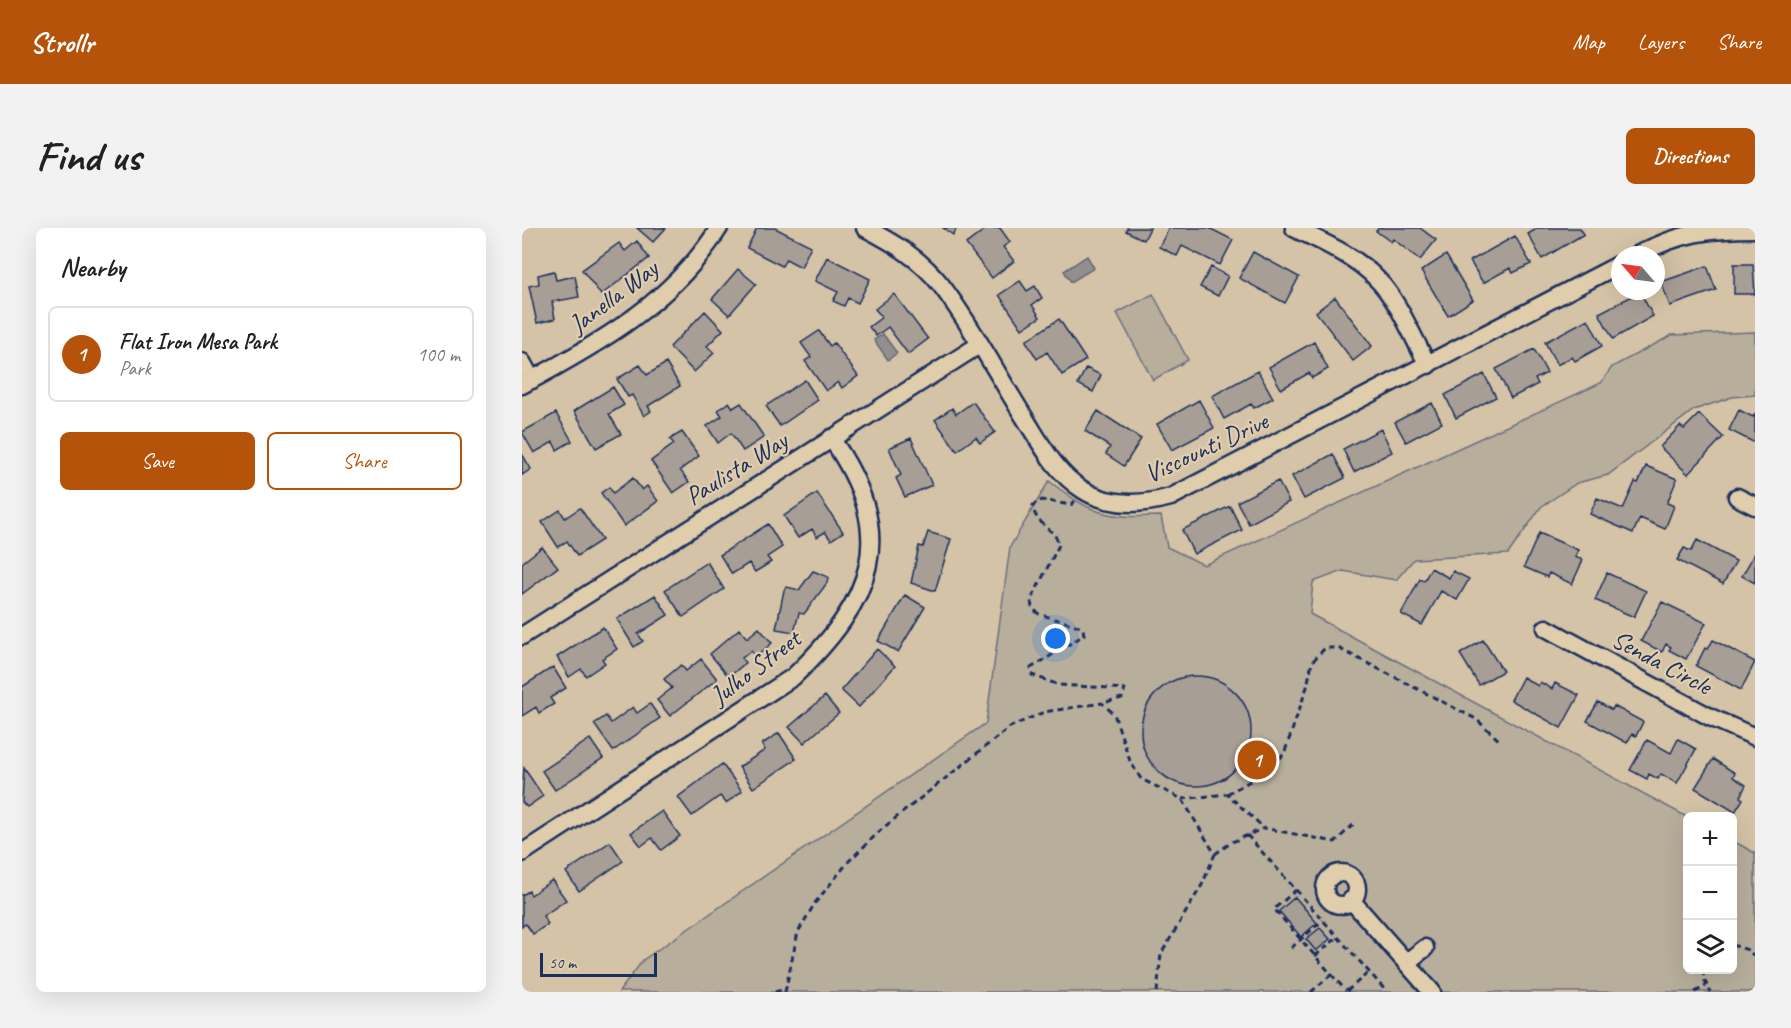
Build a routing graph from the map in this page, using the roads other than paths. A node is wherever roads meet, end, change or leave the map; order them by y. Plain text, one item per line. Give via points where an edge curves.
1 (719, 228) edge
2 (865, 228) edge
3 (1294, 228) edge
4 (1755, 229) edge
5 (1657, 246) edge
6 (1611, 269) edge
7 (979, 345) junction
8 (522, 362) edge
9 (1428, 364) junction
10 (527, 382) edge
11 (831, 438) junction
12 (1737, 497) dead end
13 (1755, 506) edge
14 (1546, 628) dead end
15 (522, 636) edge
16 (1755, 737) edge
17 (522, 853) edge
18 (1351, 900) dead end
19 (1425, 948) dead end
20 (1407, 962) junction
21 (1432, 992) edge

1 - 10 street, Janella Way via 655,302 602,341
2 - 7 street, Viscounti Drive via 905,250 924,267
3 - 9 street via 1345,255 1375,277 1387,290
4 - 5 street via 1696,232
6 - 9 street, Viscounti Drive
7 - 9 street, Viscounti Drive via 1066,478 1084,491 1124,503 1148,504 1171,497
7 - 11 street, Paulista Way
8 - 10 street
11 - 15 street, Paulista Way
11 - 17 street, Julho Street via 861,488 870,522 871,558 860,592 842,624 793,677
12 - 13 street
14 - 16 street, Senda Circle via 1710,717
18 - 20 street
19 - 20 street
20 - 21 street

